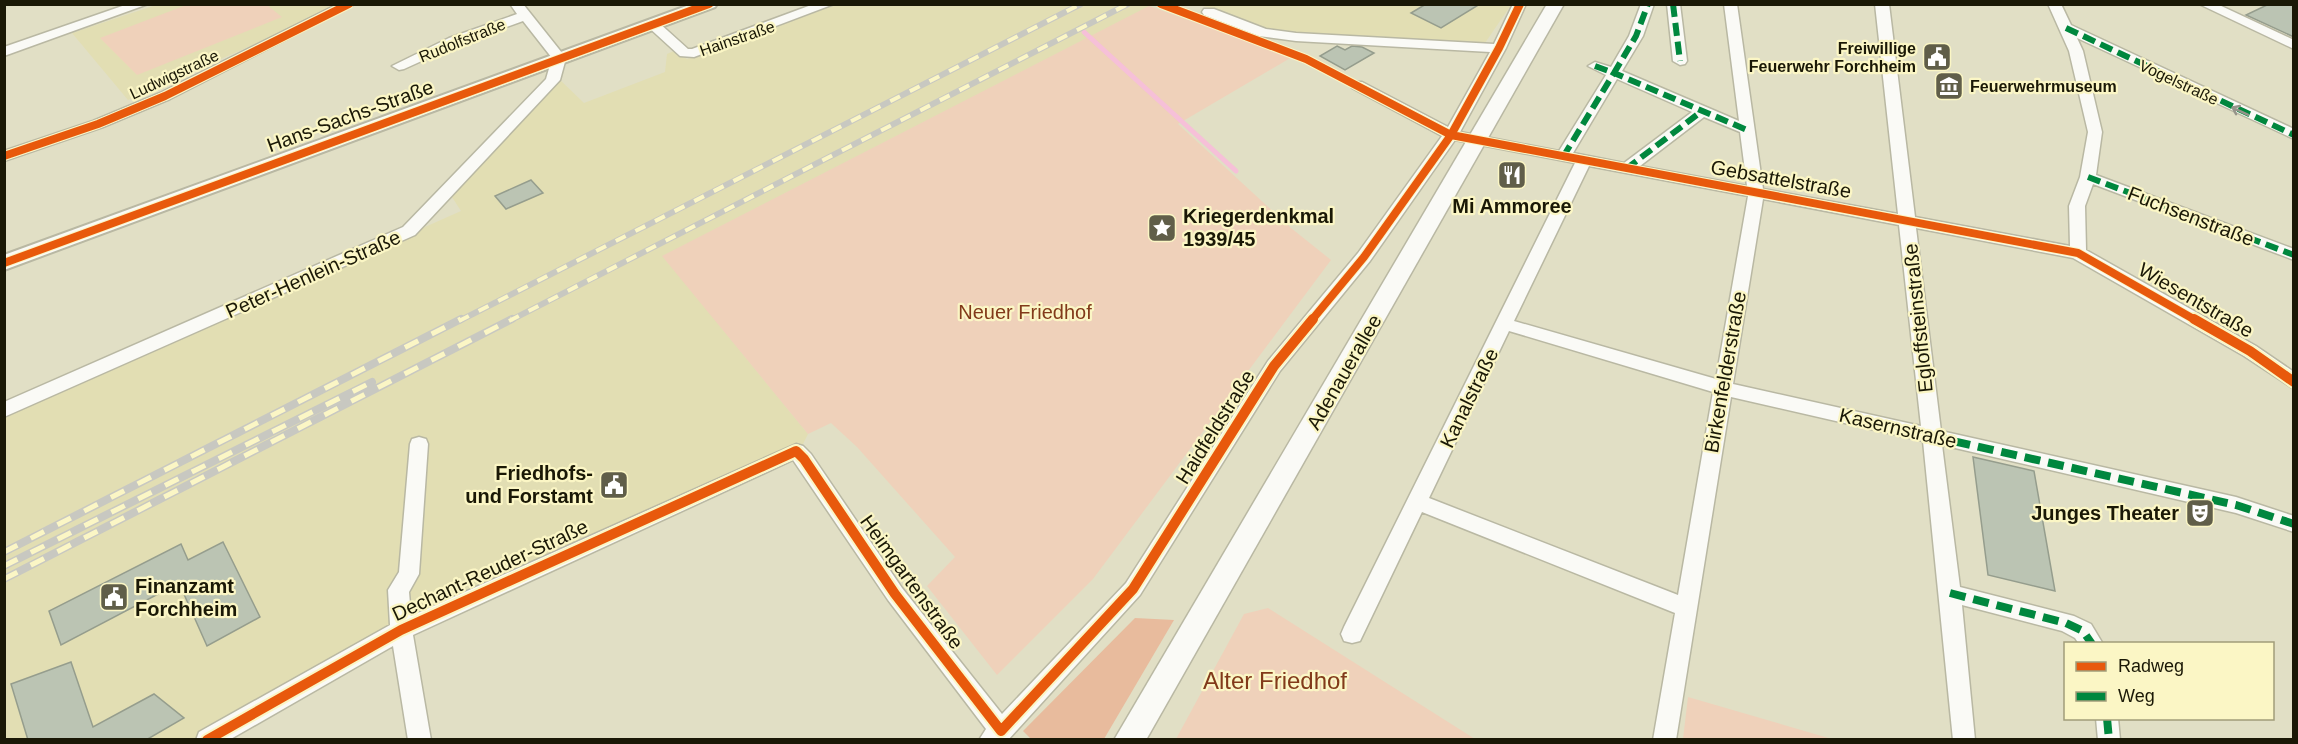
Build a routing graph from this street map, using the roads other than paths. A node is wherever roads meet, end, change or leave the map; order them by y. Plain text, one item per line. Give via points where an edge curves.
1 (142, 4) edge
2 (349, 4) edge
3 (516, 4) edge
4 (710, 4) edge
5 (828, 4) edge
6 (1520, 4) edge
7 (1556, 4) edge
8 (1648, 4) edge
9 (1673, 4) edge
10 (1730, 4) edge
11 (1882, 4) edge
12 (2054, 4) edge
13 (2205, 4) edge
14 (1209, 12) dead end
15 (525, 16) junction
16 (653, 25) junction
17 (2066, 28) junction
18 (2294, 45) edge
19 (1499, 48) junction
20 (4, 52) edge
21 (559, 58) junction
22 (1680, 61) dead end
23 (399, 66) dead end
24 (1595, 66) dead end
25 (1614, 73) junction
26 (1356, 85) dead end
27 (1702, 111) junction
28 (1748, 130) junction
29 (1451, 135) junction
30 (2294, 135) edge
31 (1477, 140) junction
32 (4, 156) edge
33 (1563, 157) junction
34 (1584, 161) junction
35 (1626, 169) junction
36 (2088, 177) junction
37 (1756, 193) junction
38 (1907, 220) junction
39 (2078, 253) junction
40 (2294, 255) edge
41 (4, 263) edge
42 (1505, 324) junction
43 (2294, 382) edge
44 (1722, 388) junction
45 (4, 410) edge
46 (1931, 436) junction
47 (419, 444) dead end
48 (796, 451) joint
49 (1418, 502) junction
50 (2294, 524) edge
51 (1950, 592) junction
52 (1686, 608) junction
53 (401, 630) junction
54 (1352, 634) dead end
55 (2091, 642) edge
56 (2107, 720) edge
57 (996, 735) edge
58 (207, 740) edge
59 (420, 740) edge
60 (1130, 740) edge
61 (1664, 740) edge
62 (1964, 740) edge
63 (2109, 740) edge

1 - 20 street
2 - 32 street, Ludwigstraße via 165,96
3 - 15 street, Rudolfstraße
4 - 16 street, Hans-Sachs-Straße
5 - 16 street, Hainstraße via 694,53 685,53
6 - 19 street, Haidfeldstraße
7 - 31 main road, Adenauerallee
8 - 25 street via 1636,36
9 - 22 street
10 - 28 street, Birkenfelderstraße
11 - 38 street, Egloffsteinstraße
12 - 17 street
13 - 18 street
14 - 19 street via 1264,33 1296,37
15 - 21 street, Rudolfstraße
15 - 23 street, Rudolfstraße
16 - 21 street, Hans-Sachs-Straße
30 -> 17 street, Vogelstraße
17 - 36 street via 2076,51 2095,132
19 - 29 street, Haidfeldstraße
21 - 41 street, Hans-Sachs-Straße
21 - 45 street, Peter-Henlein-Straße via 553,80 409,231
24 - 25 street
25 - 27 street
25 - 33 street
26 - 29 street
27 - 28 street
27 - 35 street
28 - 37 street, Birkenfelderstraße
29 - 31 street
29 - 57 street, Haidfeldstraße via 1364,257 1274,366 1133,590
31 - 33 street, Gebsattelstraße
31 - 60 main road, Adenauerallee
33 - 34 street, Gebsattelstraße
34 - 35 street, Gebsattelstraße
34 - 42 street, Kanalstraße
35 - 37 street, Gebsattelstraße
36 - 39 street via 2078,206
36 - 40 street, Fuchsenstraße
37 - 38 street, Gebsattelstraße
37 - 44 street, Birkenfelderstraße
38 - 39 street, Gebsattelstraße
38 - 46 street, Egloffsteinstraße
39 - 43 street, Wiesentstraße via 2250,351
42 - 44 street, Kasernstraße
42 - 49 street, Kanalstraße
44 - 46 street, Kasernstraße
44 - 52 street, Birkenfelderstraße
46 - 50 street, Kasernstraße via 2236,505
46 - 51 street, Egloffsteinstraße
47 - 53 street via 409,574 398,590
48 - 53 street, Dechant-Reuder-Straße
48 - 57 street, Heimgartenstraße
49 - 52 street
49 - 54 street, Kanalstraße
51 - 55 street via 2067,623 2083,631
51 - 62 street, Egloffsteinstraße
52 - 61 street, Birkenfelderstraße
53 - 58 street, Dechant-Reuder-Straße
53 - 59 street
56 - 63 street

